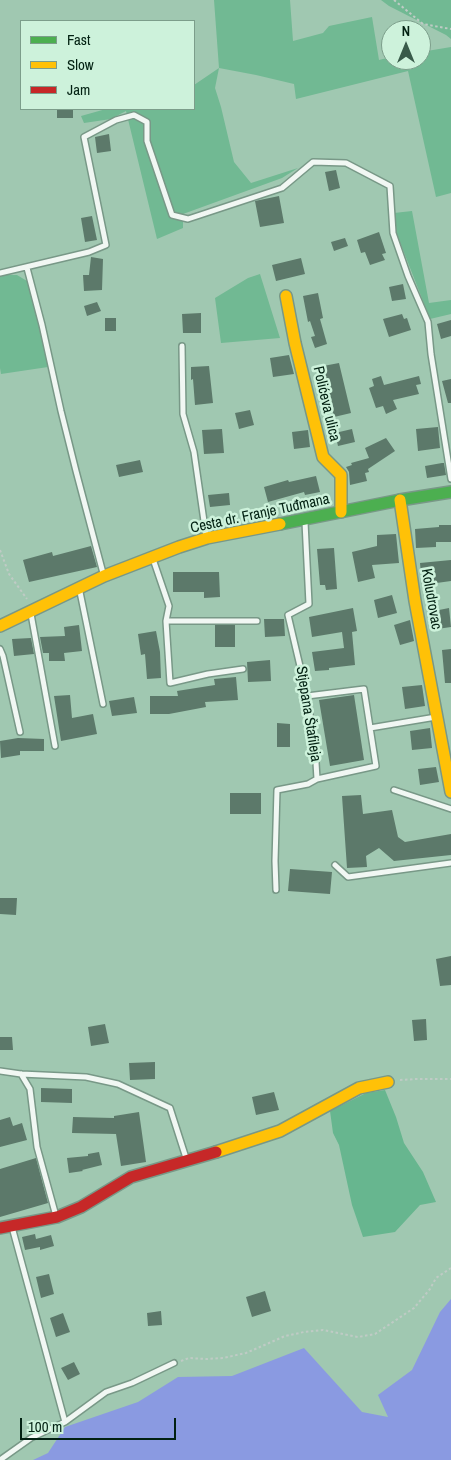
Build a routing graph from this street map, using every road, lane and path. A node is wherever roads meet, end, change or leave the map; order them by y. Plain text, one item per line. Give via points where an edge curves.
1 (394, 0) edge
2 (451, 29) edge
3 (27, 268) junction
4 (0, 273) edge
5 (286, 296) dead end
6 (182, 346) dead end
7 (451, 479) edge
8 (451, 492) edge
9 (400, 500) junction
10 (341, 512) junction
11 (305, 519) junction
12 (207, 538) junction
13 (0, 550) edge
14 (152, 557) junction
15 (104, 576) junction
16 (79, 588) junction
17 (32, 610) junction
18 (166, 621) junction
19 (257, 621) dead end
20 (0, 626) edge
21 (0, 649) edge
22 (243, 669) dead end
23 (307, 696) junction
24 (103, 704) dead end
25 (437, 717) junction
26 (370, 728) junction
27 (20, 732) dead end
28 (55, 746) dead end
29 (317, 779) junction
30 (394, 790) dead end
31 (451, 792) edge
32 (451, 809) edge
33 (451, 864) edge
34 (335, 865) dead end
35 (276, 890) dead end
36 (0, 1071) edge
37 (21, 1074) junction
38 (451, 1079) edge
39 (388, 1082) joint
40 (186, 1161) junction
41 (57, 1217) junction
42 (6, 1227) edge
43 (451, 1268) edge
44 (174, 1363) joint
45 (65, 1422) junction
46 (0, 1460) edge

1 - 2 path via 423,24
3 - 4 lane
3 - 7 lane via 106,245 84,137 116,120 134,115 147,122 147,141 172,215 188,219 282,188 313,162 346,162 390,186 393,233 428,322 430,354
3 - 15 lane
5 - 10 street, Polićeva ulica via 322,457 341,475
6 - 12 lane via 183,414 194,452
8 - 9 street, Cesta dr. Franje Tuđmana
9 - 10 street, Cesta dr. Franje Tuđmana
9 - 25 street, Koludrovac
10 - 11 street, Cesta dr. Franje Tuđmana
11 - 12 street, Cesta dr. Franje Tuđmana
11 - 23 lane, Stjepana Štafileja via 309,604 288,615
12 - 14 street, Cesta dr. Franje Tuđmana
13 - 17 path via 9,574
14 - 15 street, Cesta dr. Franje Tuđmana
14 - 18 lane via 168,606
15 - 16 street, Cesta dr. Franje Tuđmana
16 - 17 street, Cesta dr. Franje Tuđmana
16 - 24 lane
17 - 20 street, Cesta dr. Franje Tuđmana
17 - 28 lane
18 - 19 lane
18 - 22 lane via 170,683
21 - 27 lane
23 - 26 lane via 364,689
23 - 29 lane, Stjepana Štafileja
25 - 26 lane
25 - 31 street, Koludrovac
26 - 29 lane via 376,766
29 - 35 lane, Stjepana Štafileja via 277,790
30 - 32 lane
33 - 34 lane via 348,877
36 - 37 lane
37 - 40 lane via 86,1076 118,1084 170,1108
37 - 41 lane via 30,1089 37,1146
38 - 39 path
39 - 40 street via 359,1088 280,1131
40 - 41 street via 131,1177 81,1207
41 - 42 street
42 - 45 lane
43 - 44 path via 436,1278 414,1308 375,1334 358,1337 323,1330 304,1332 285,1336 246,1353 223,1358 189,1358
44 - 45 lane via 155,1374 106,1392
45 - 46 lane via 31,1438

